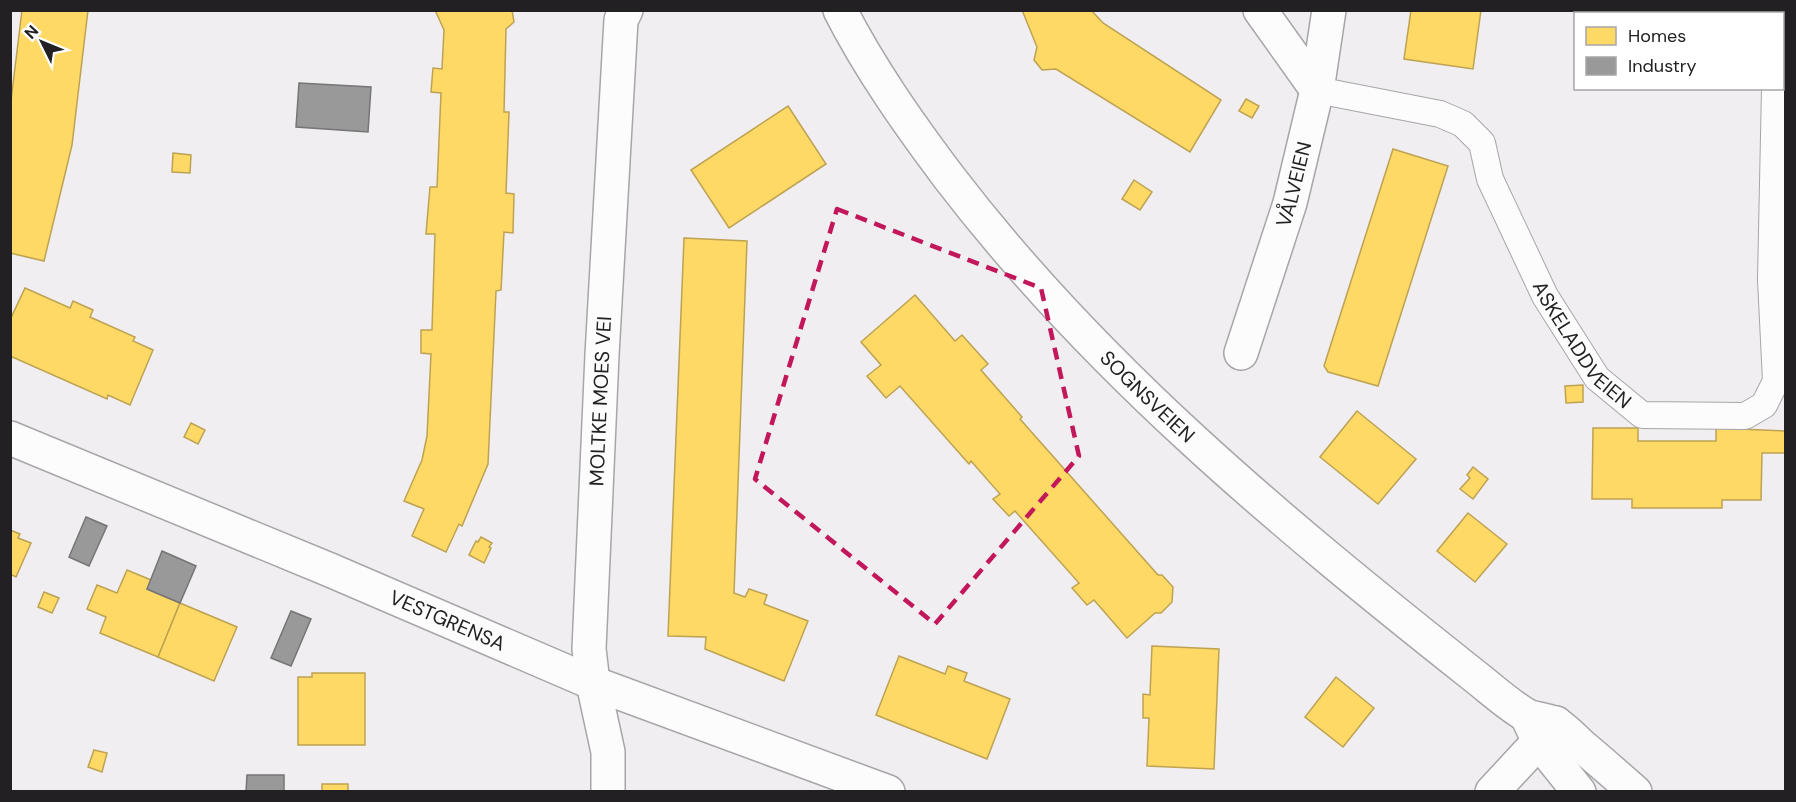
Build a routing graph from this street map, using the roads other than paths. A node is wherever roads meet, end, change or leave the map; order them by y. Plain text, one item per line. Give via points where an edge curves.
1 (626, 10) edge
2 (840, 10) edge
3 (1260, 10) edge
4 (1329, 10) edge
5 (1317, 90) junction
6 (1775, 90) edge
7 (1241, 353) dead end
8 (10, 438) edge
9 (593, 683) junction
10 (1540, 727) junction
11 (608, 792) edge
12 (888, 792) edge
13 (1492, 792) edge
14 (1579, 792) edge
15 (1635, 792) edge

1 - 9 street, MOLTKE MOES VEI via 621,20 602,355 589,649
2 - 10 street, SOGNSVEIEN via 923,142 1020,265 1080,331 1209,456
3 - 5 street
4 - 5 street, VÅLVEIEN
5 - 6 lane, ASKELADDVEIEN via 1440,114 1463,124 1482,142 1490,179 1545,296 1597,378 1642,415 1745,416 1764,405 1776,381 1771,280
5 - 7 street, VÅLVEIEN via 1290,203
8 - 9 street, VESTGRENSA
9 - 11 street, MOLTKE MOES VEI via 608,752
9 - 12 street, VESTGRENSA
10 - 13 street
10 - 14 street, SOGNSVEIEN
10 - 15 street, SOGNSVEIEN

